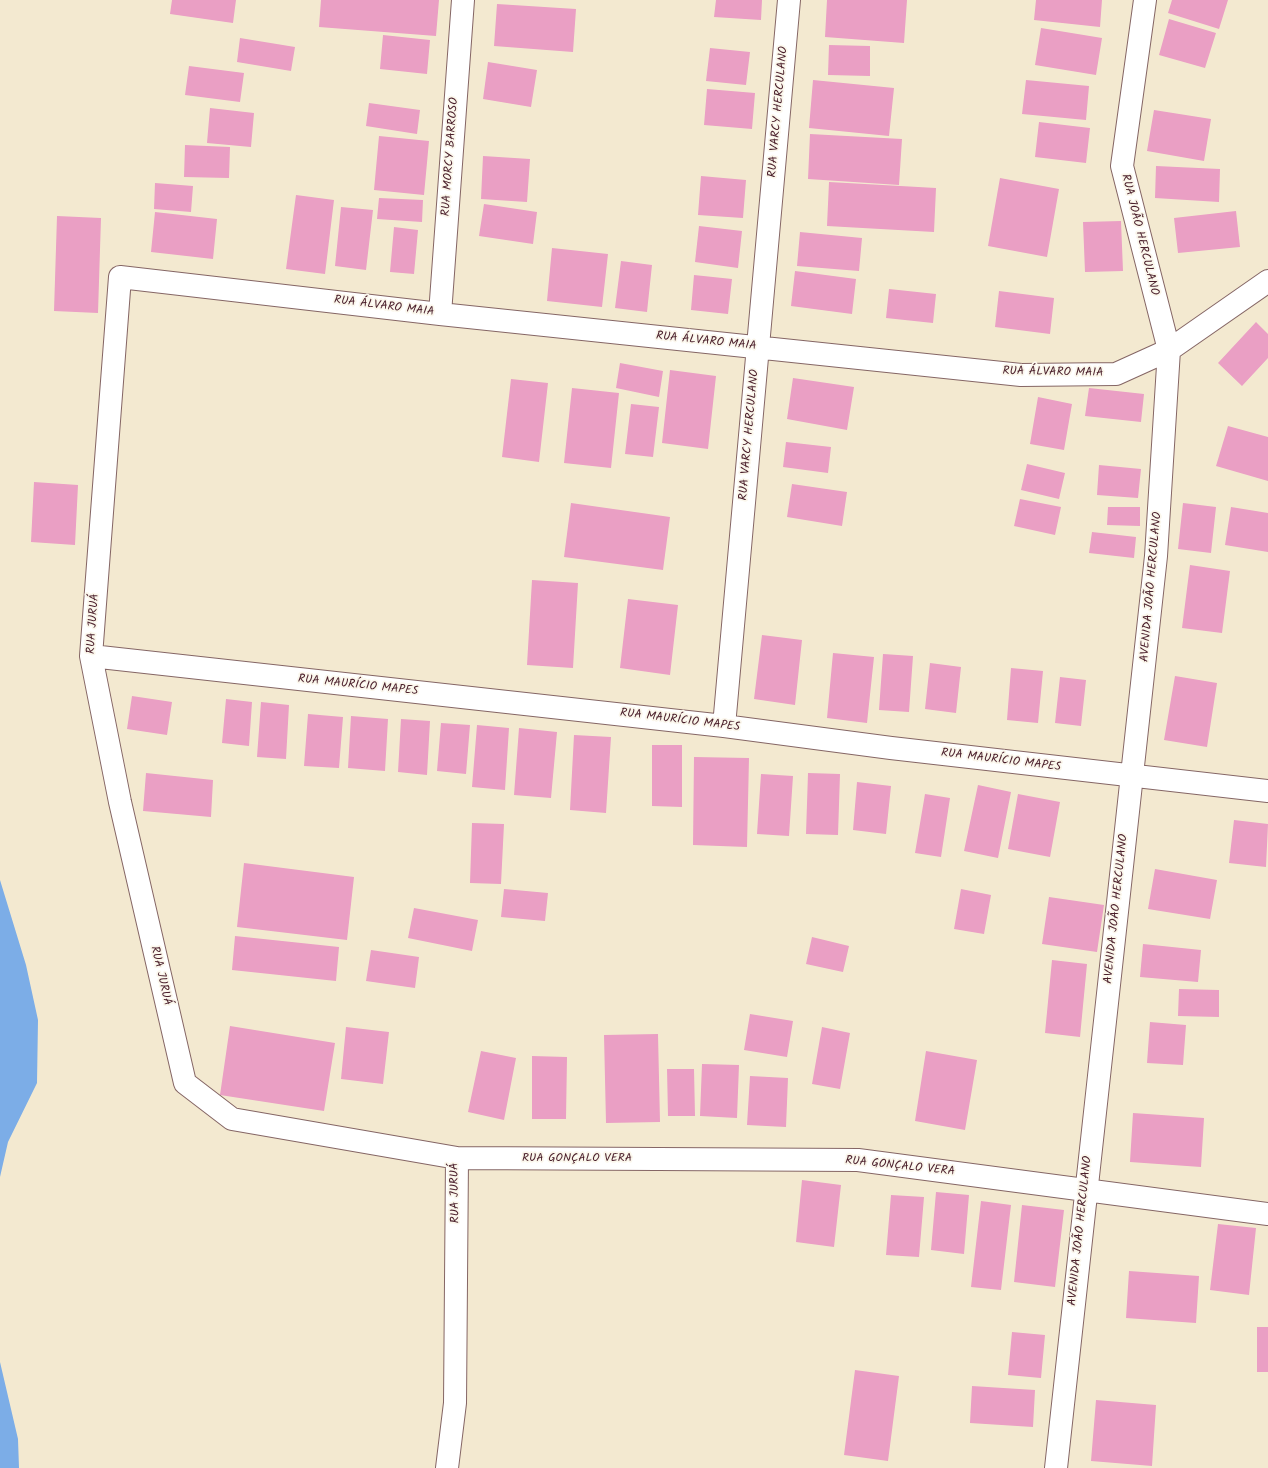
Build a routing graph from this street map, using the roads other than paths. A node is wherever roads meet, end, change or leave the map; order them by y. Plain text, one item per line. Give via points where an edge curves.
1 (463, 0) edge
2 (789, 0) edge
3 (1145, 0) edge
4 (120, 277) joint
5 (1268, 281) edge
6 (440, 314) junction
7 (758, 347) junction
8 (1169, 350) junction
9 (91, 656) junction
10 (724, 726) junction
11 (1132, 776) junction
12 (1268, 791) edge
13 (458, 1158) junction
14 (1086, 1190) junction
15 (1268, 1214) edge
16 (447, 1468) edge
17 (1056, 1468) edge

1 - 6 street, RUA MORCY BARROSO
2 - 7 street, RUA VARCY HERCULANO
3 - 8 street, RUA JOÃO HERCULANO via 1122,166
4 - 6 street, RUA ÁLVARO MAIA
4 - 9 street, RUA JURUÁ
5 - 8 street, RUA ÁLVARO MAIA
6 - 7 street, RUA ÁLVARO MAIA
7 - 8 street, RUA ÁLVARO MAIA via 1021,375 1116,374
7 - 10 street, RUA VARCY HERCULANO
8 - 11 street, AVENIDA JOÃO HERCULANO via 1156,556
9 - 10 street, RUA MAURÍCIO MAPES
9 - 13 street, RUA JURUÁ via 120,802 185,1083 232,1119
10 - 11 street, RUA MAURÍCIO MAPES
11 - 12 street, RUA MAURÍCIO MAPES
11 - 14 street, AVENIDA JOÃO HERCULANO
13 - 14 street, RUA GONÇALO VERA via 858,1160
13 - 16 street, RUA JURUÁ via 455,1403
14 - 15 street, RUA GONÇALO VERA
14 - 17 street, AVENIDA JOÃO HERCULANO

